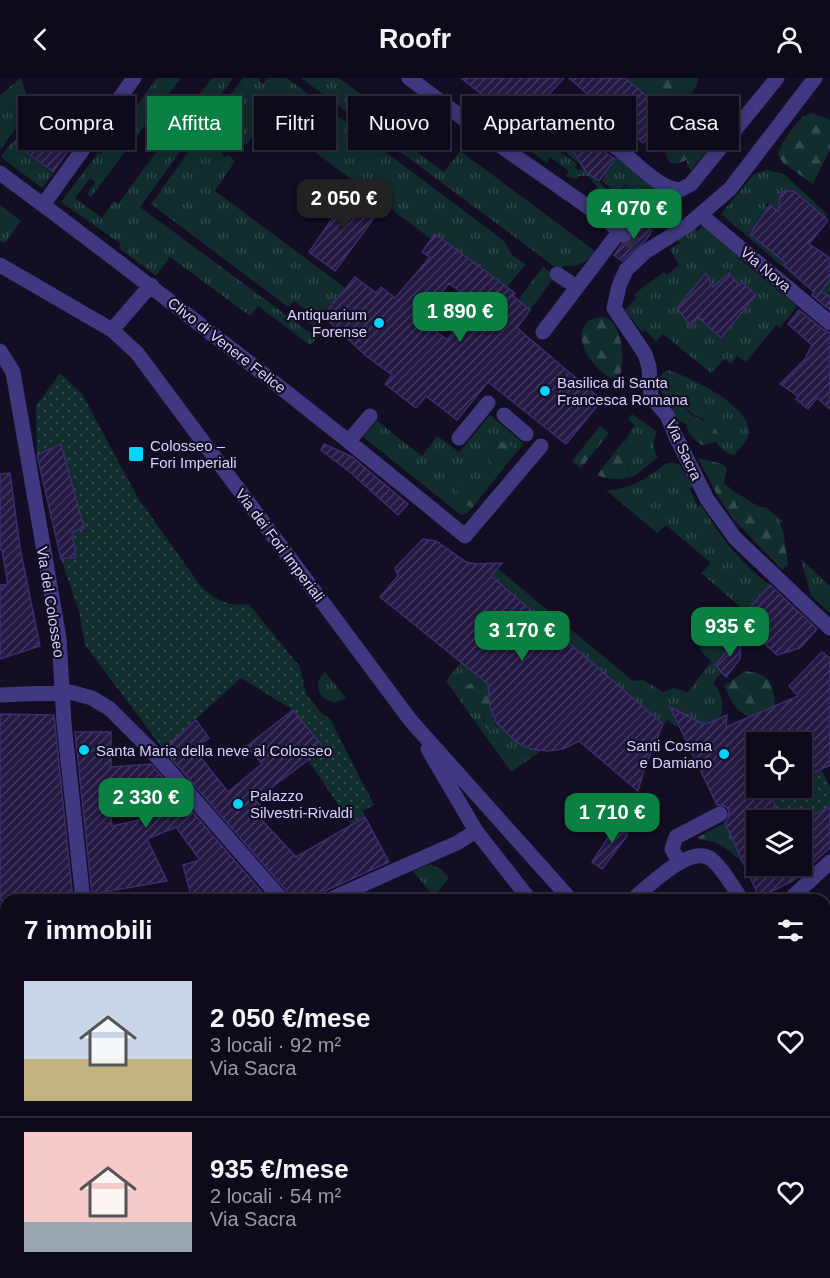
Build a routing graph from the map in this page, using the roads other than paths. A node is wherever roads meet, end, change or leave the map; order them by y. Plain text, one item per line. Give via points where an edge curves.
1 (409, 78) edge
2 (777, 78) edge
3 (815, 78) edge
4 (131, 79) edge
5 (462, 117) edge
6 (506, 150) edge
7 (618, 150) edge
8 (0, 173) edge
9 (43, 205) junction
10 (701, 215) junction
11 (1, 265) edge
12 (557, 274) dead end
13 (151, 285) junction
14 (588, 288) junction
15 (614, 308) junction
16 (830, 322) edge
17 (112, 330) junction
18 (543, 332) dead end
19 (1, 352) edge
20 (488, 403) dead end
21 (504, 415) dead end
22 (370, 416) dead end
23 (526, 434) dead end
24 (459, 438) dead end
25 (350, 441) junction
26 (541, 446) dead end
27 (830, 628) edge
28 (61, 693) junction
29 (0, 695) edge
30 (411, 721) junction
31 (720, 814) dead end
32 (476, 831) junction
33 (679, 862) junction
34 (830, 862) edge
35 (82, 894) edge
36 (277, 894) edge
37 (342, 894) edge
38 (525, 894) edge
39 (566, 894) edge
40 (639, 894) edge
41 (737, 894) edge
42 (795, 894) edge

1 - 5 street
2 - 7 street via 692,184 683,189 665,186
3 - 10 street via 730,189
4 - 9 street
6 - 14 street via 621,233 601,255
8 - 9 street, Clivo di Venere Felice
9 - 13 street, Clivo di Venere Felice
10 - 15 street via 643,251 626,270
10 - 16 street, Via Nova
11 - 17 street, Via dei Fori Imperiali
12 - 14 street, Via Sacra
13 - 17 street
13 - 25 street, Clivo di Venere Felice
14 - 15 street, Via Sacra
14 - 18 street
15 - 27 street, Via Sacra via 645,354 651,397 668,415 716,513 743,548
17 - 30 street, Via dei Fori Imperiali via 137,352
19 - 28 street, Via del Colosseo via 13,372 58,629
20 - 24 street
21 - 23 street
22 - 25 street
25 - 26 street, Clivo di Venere Felice via 465,536
28 - 29 street
28 - 35 street, Via del Colosseo
28 - 36 street via 92,698 114,712
30 - 32 street, Via dei Fori Imperiali
30 - 39 street, Via dei Fori Imperiali
31 - 33 street via 676,837 672,849
32 - 37 street
32 - 38 street, Via dei Fori Imperiali
33 - 40 street
33 - 41 street via 697,855 711,859
34 - 42 street

